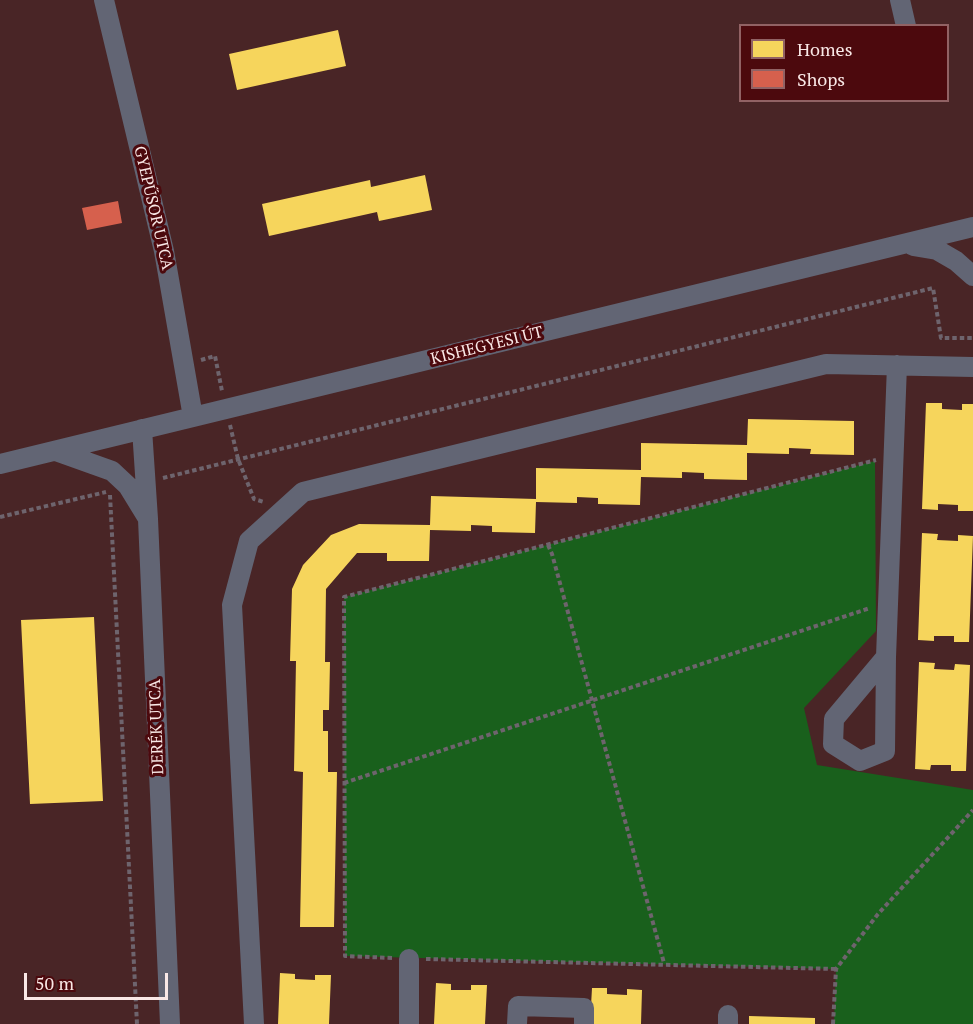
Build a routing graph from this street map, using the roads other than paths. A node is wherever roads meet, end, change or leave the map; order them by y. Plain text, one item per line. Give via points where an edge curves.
1 (104, 0) edge
2 (900, 0) edge
3 (906, 24) edge
4 (973, 227) edge
5 (904, 244) junction
6 (973, 276) edge
7 (897, 365) junction
8 (973, 367) edge
9 (193, 417) junction
10 (142, 429) junction
11 (55, 451) junction
12 (0, 464) edge
13 (148, 519) junction
14 (886, 657) junction
15 (409, 959) road end
16 (170, 1024) edge
17 (254, 1024) edge
18 (409, 1024) edge
19 (517, 1024) edge
20 (584, 1024) edge

1 - 9 street, GYEPŰSOR UTCA via 164,251
2 - 3 street
4 - 5 street, KISHEGYESI ÚT
5 - 6 street via 937,250
5 - 9 street, KISHEGYESI ÚT
7 - 8 street
7 - 14 street
7 - 17 street via 826,364 303,492 249,541 232,605
9 - 10 street, KISHEGYESI ÚT
10 - 11 street, KISHEGYESI ÚT
10 - 13 street, DERÉK UTCA
11 - 12 street, KISHEGYESI ÚT
11 - 13 street via 112,471 128,486
13 - 16 street, DERÉK UTCA
14 - 14 street via 885,751 860,760 833,744 834,718
15 - 18 street
19 - 20 street via 518,1006 584,1008

